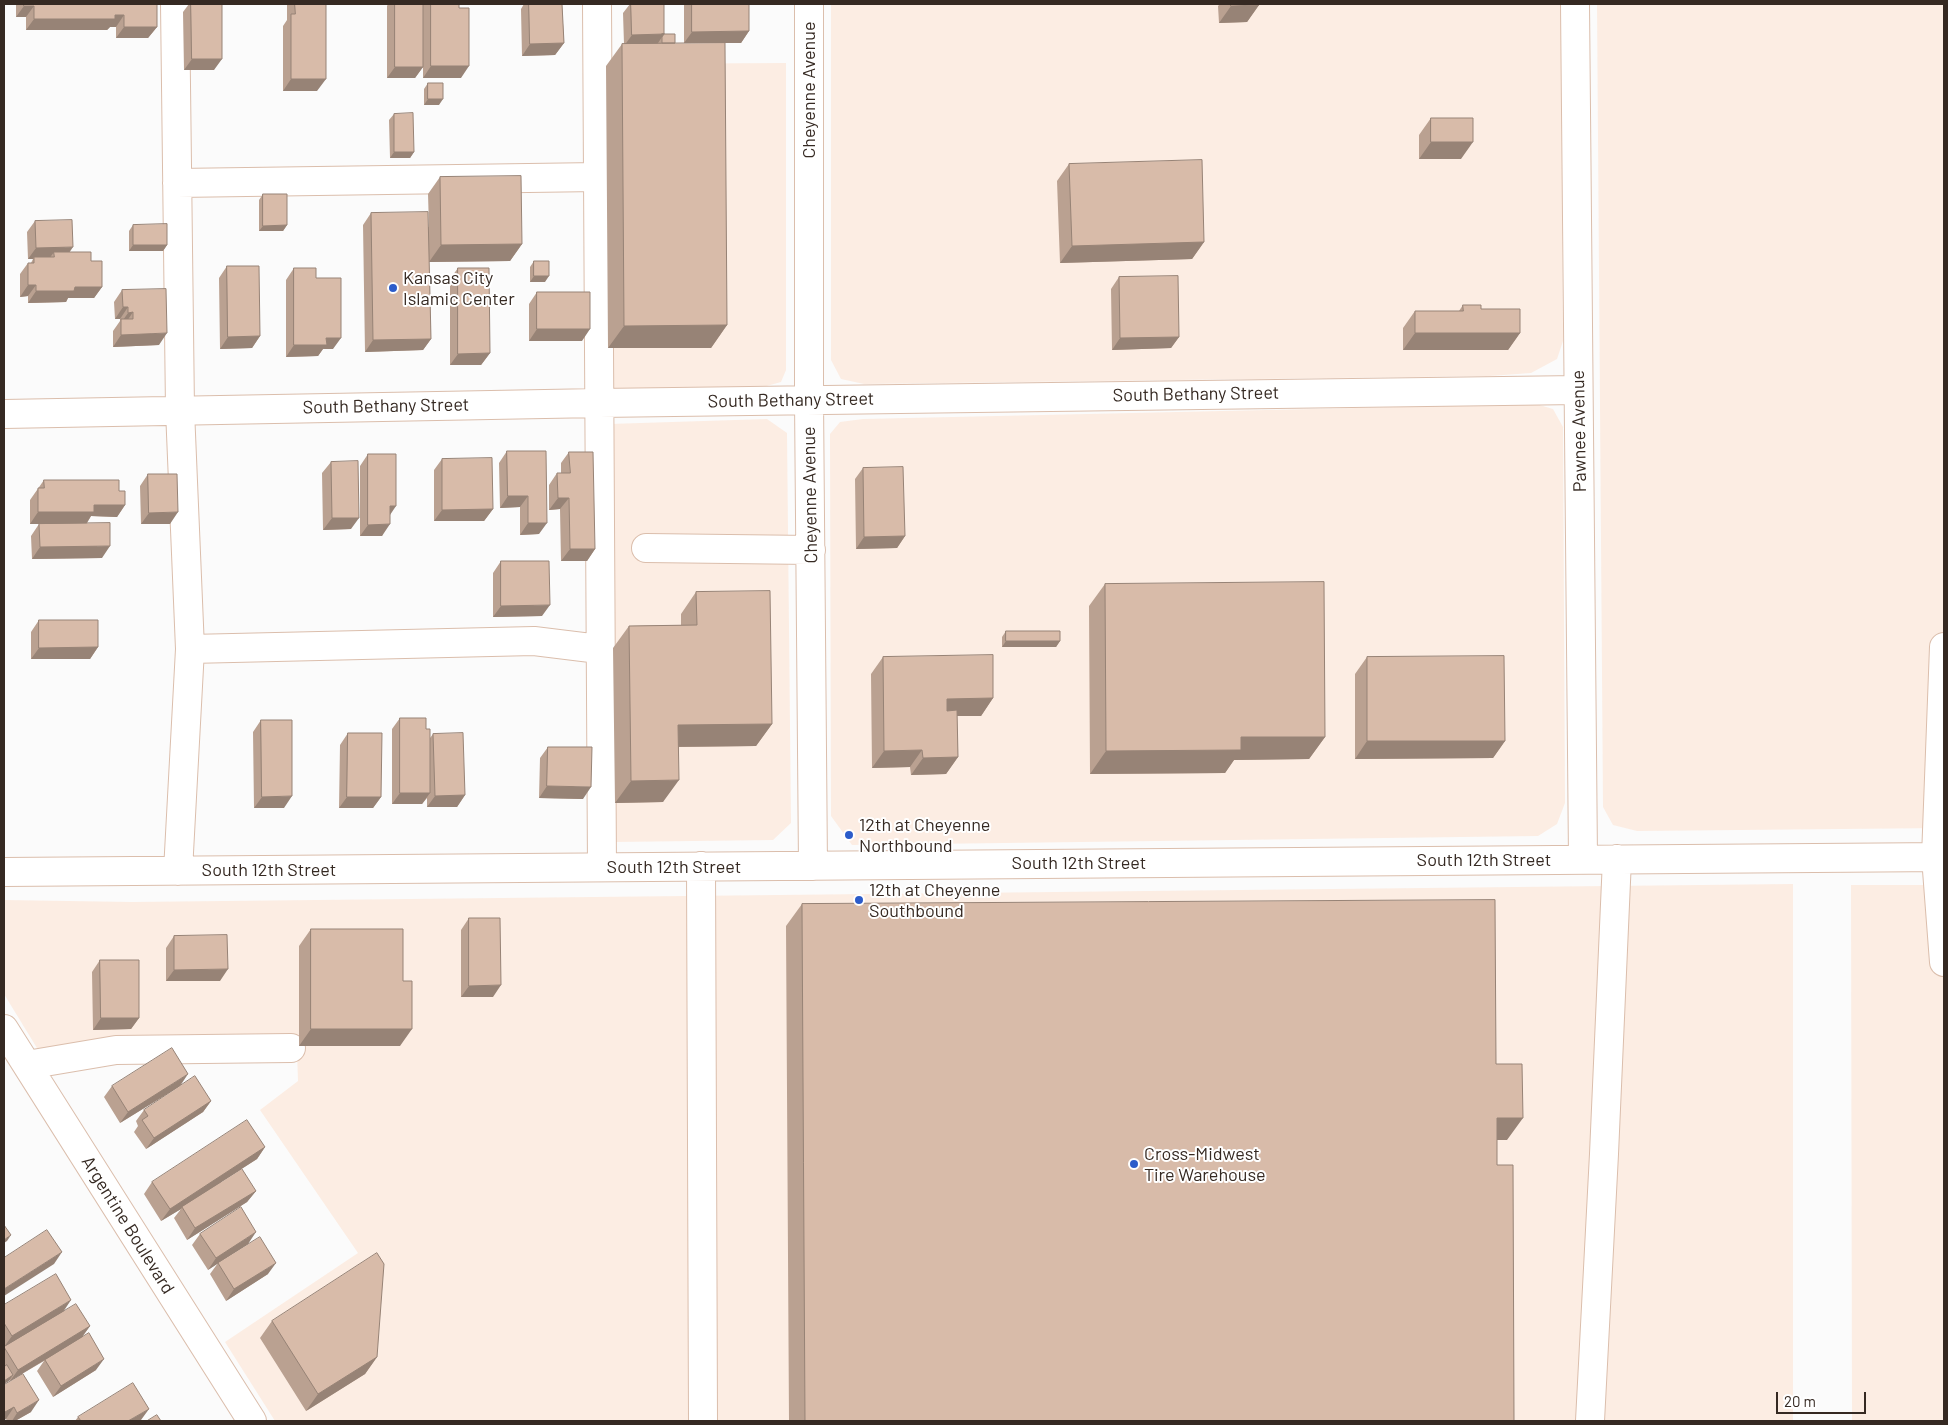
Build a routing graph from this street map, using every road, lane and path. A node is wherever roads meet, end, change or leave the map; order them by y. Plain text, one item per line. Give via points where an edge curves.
1 (176, 4) edge
2 (597, 4) edge
3 (809, 4) edge
4 (1575, 4) edge
5 (598, 177) junction
6 (177, 183) junction
7 (1578, 390) junction
8 (809, 400) junction
9 (599, 403) junction
10 (180, 410) junction
11 (4, 414) edge
12 (646, 548) dead end
13 (811, 550) junction
14 (1944, 647) edge
15 (190, 649) junction
16 (599, 649) junction
17 (1944, 689) edge
18 (1940, 857) edge
19 (1583, 859) junction
20 (1617, 859) junction
21 (700, 866) junction
22 (813, 866) junction
23 (602, 867) junction
24 (178, 870) junction
25 (4, 872) edge
26 (1944, 962) edge
27 (4, 1029) edge
28 (291, 1048) dead end
29 (27, 1065) junction
30 (252, 1421) edge
31 (704, 1421) edge
32 (1590, 1421) edge

1 - 6 street
2 - 5 street
3 - 8 street, Cheyenne Avenue
4 - 7 street, Pawnee Avenue
5 - 6 street
5 - 9 street
6 - 10 street
7 - 8 street, South Bethany Street
7 - 19 street, Pawnee Avenue
8 - 9 street, South Bethany Street
8 - 13 street, Cheyenne Avenue
9 - 10 street, South Bethany Street
9 - 16 street
10 - 11 street, South Bethany Street
10 - 15 street
12 - 13 street
13 - 22 street, Cheyenne Avenue
14 - 17 street
15 - 16 street via 534,641
15 - 24 street
16 - 23 street
17 - 18 street
18 - 20 street, South 12th Street
18 - 26 street
19 - 20 street, South 12th Street
19 - 22 street, South 12th Street
20 - 32 street
21 - 22 street, South 12th Street
21 - 23 street, South 12th Street
21 - 31 street
23 - 24 street, South 12th Street
24 - 25 street, South 12th Street
27 - 29 street, Argentine Boulevard
28 - 29 street via 116,1050
29 - 30 street, Argentine Boulevard

